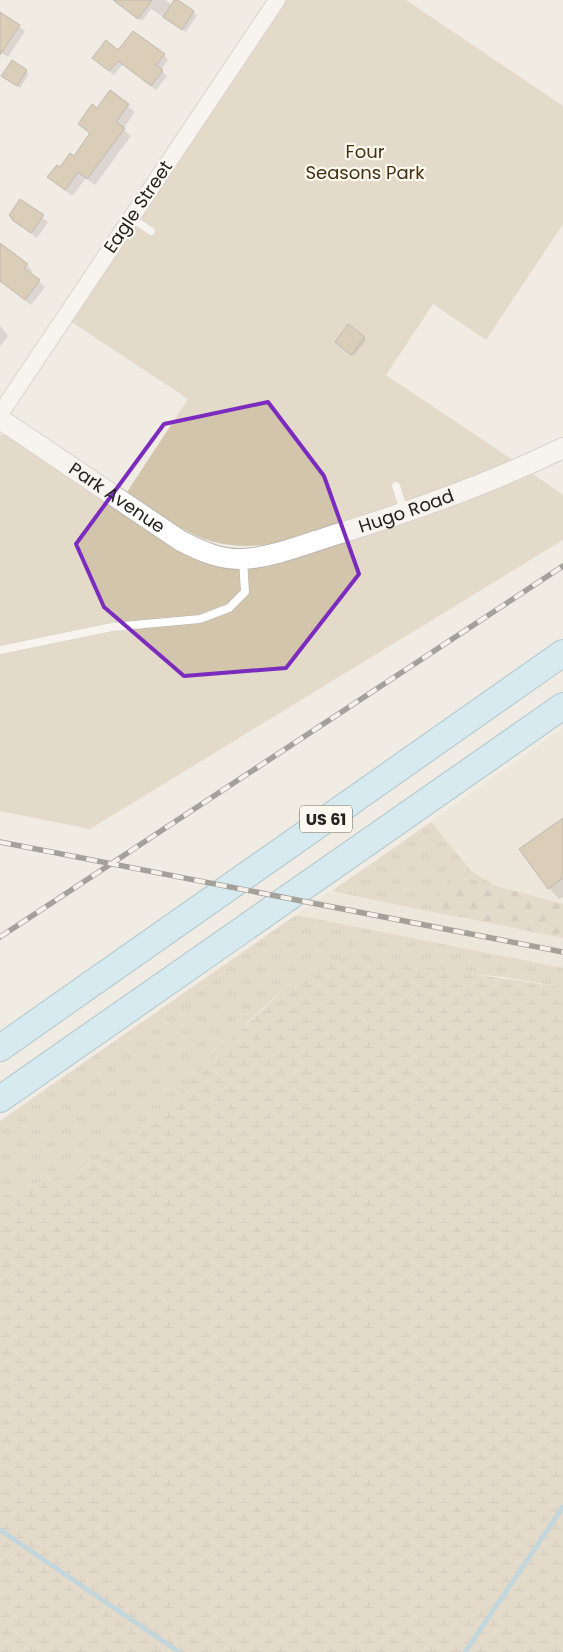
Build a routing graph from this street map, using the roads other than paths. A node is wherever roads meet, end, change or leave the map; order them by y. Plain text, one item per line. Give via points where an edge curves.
1 (277, 0) edge
2 (131, 218) junction
3 (151, 231) dead end
4 (0, 414) edge
5 (0, 419) edge
6 (563, 448) edge
7 (396, 486) dead end
8 (405, 513) junction
9 (243, 558) junction
10 (0, 650) edge
11 (563, 653) edge
12 (563, 706) edge
13 (0, 1048) edge
14 (0, 1099) edge

1 - 2 street, Eagle Street
2 - 3 lane
2 - 4 street, Eagle Street
5 - 9 street, Park Avenue via 181,541 225,558
6 - 8 street, Hugo Road
7 - 8 lane
8 - 9 street, Hugo Road via 271,554
9 - 10 lane via 245,592 229,608 200,619 112,627
11 - 13 main road, US 61
12 - 14 main road, US 61

